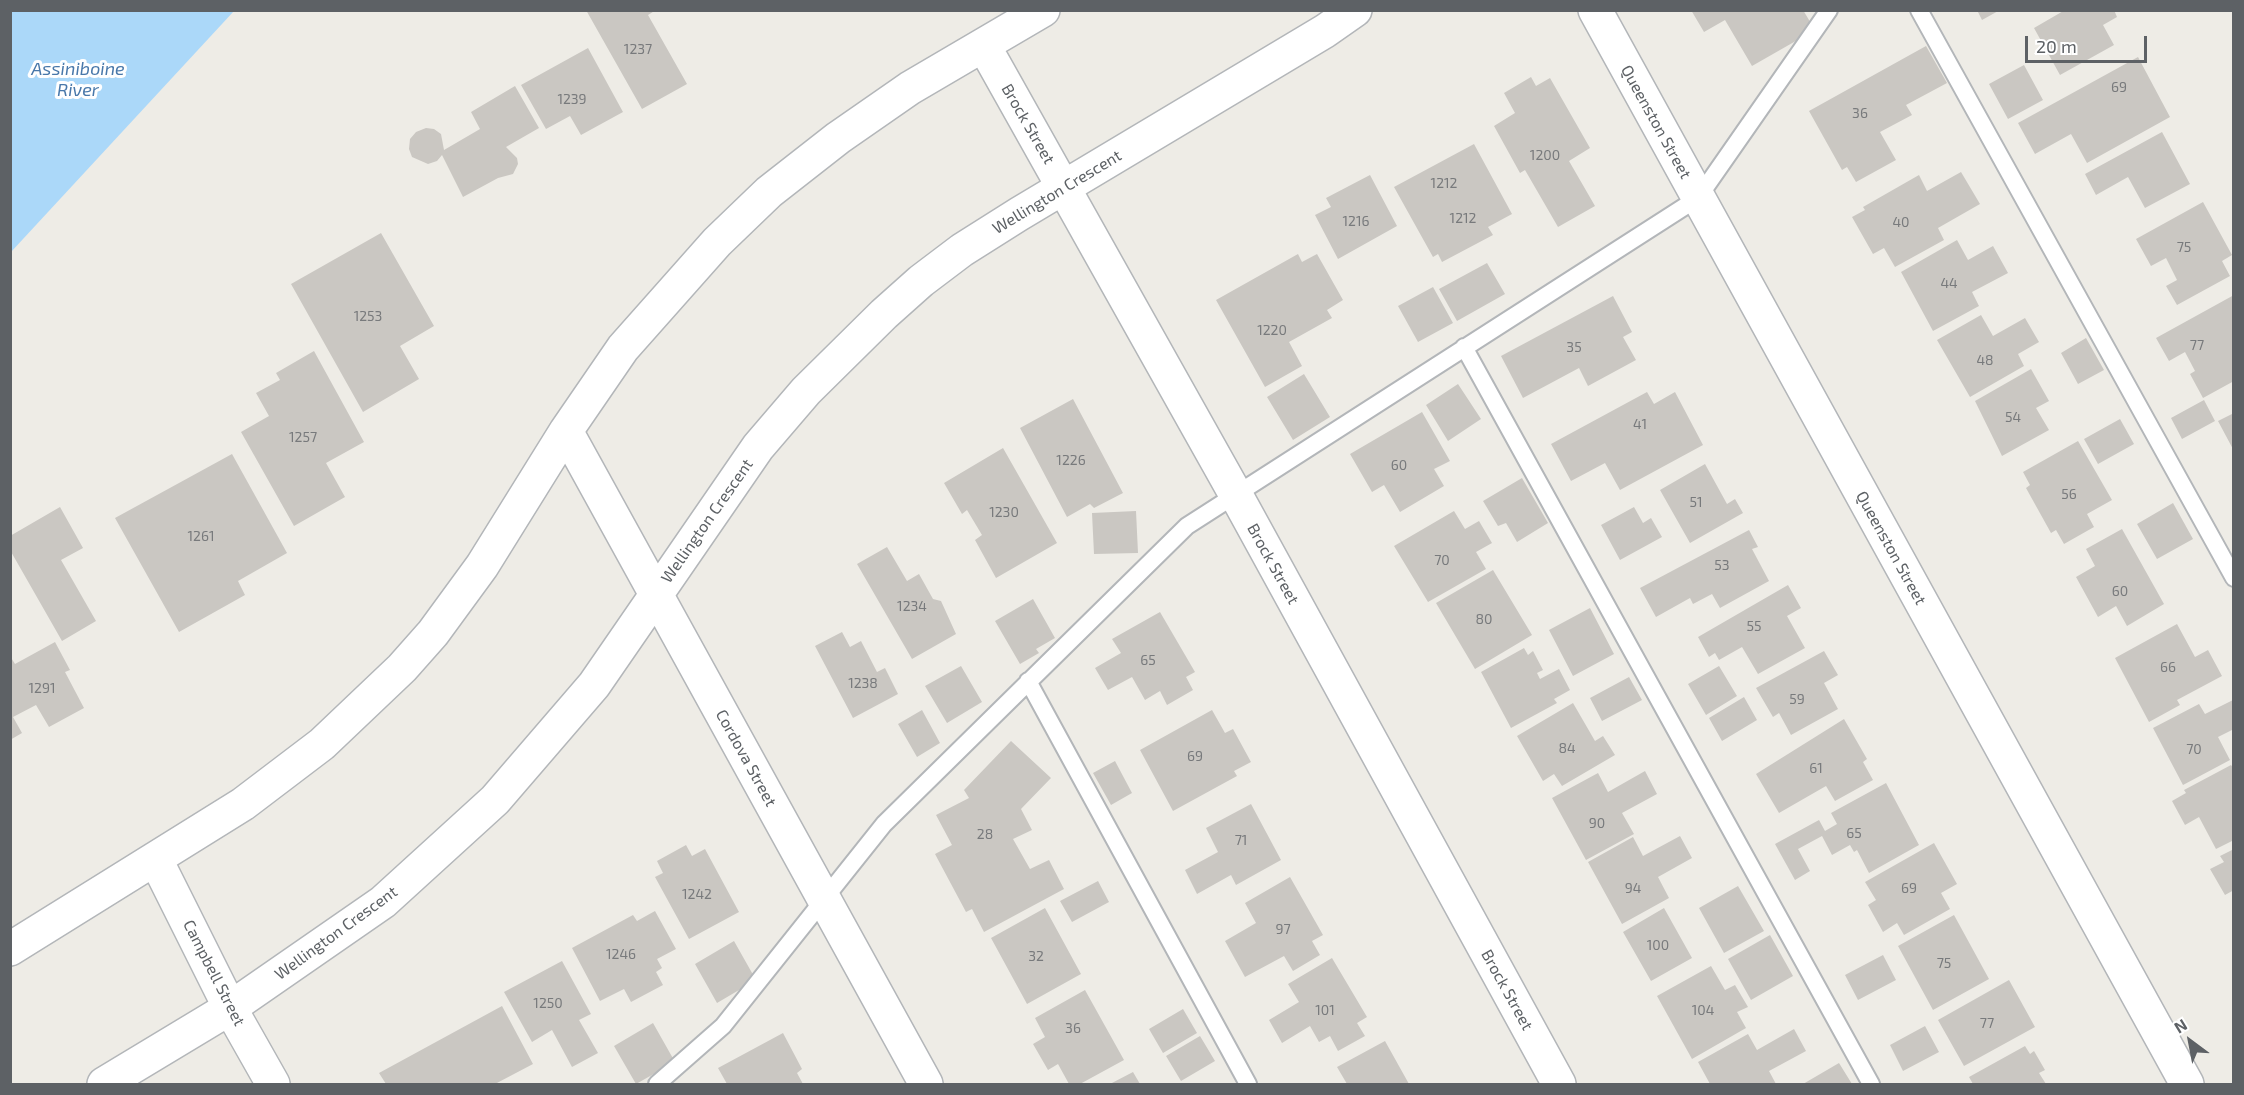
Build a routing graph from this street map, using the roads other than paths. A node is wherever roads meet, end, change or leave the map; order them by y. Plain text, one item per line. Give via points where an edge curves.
1 (1043, 10) edge
2 (1355, 10) edge
3 (1595, 10) edge
4 (1829, 10) edge
5 (1919, 10) edge
6 (984, 46) junction
7 (1064, 186) junction
8 (1698, 198) junction
9 (1464, 347) junction
10 (566, 431) junction
11 (1236, 495) junction
12 (2234, 578) edge
13 (656, 594) junction
14 (1028, 681) junction
15 (156, 860) junction
16 (823, 897) junction
17 (10, 949) edge
18 (230, 1008) junction
19 (104, 1084) edge
20 (273, 1084) edge
21 (657, 1084) edge
22 (926, 1084) edge
23 (1248, 1084) edge
24 (1558, 1084) edge
25 (1871, 1084) edge
26 (2187, 1084) edge

1 - 6 street
2 - 7 street, Wellington Crescent
3 - 8 street, Queenston Street
4 - 8 lane
5 - 12 lane
6 - 7 street, Brock Street
6 - 10 street via 876,111 769,192 648,318
7 - 11 street, Brock Street
7 - 13 street, Wellington Crescent via 962,250 921,281 829,368 758,447
8 - 9 lane
8 - 26 street, Queenston Street
9 - 11 lane
9 - 25 lane
10 - 13 street, Cordova Street
10 - 15 street via 464,592 402,668 288,772
11 - 14 lane via 1187,526
11 - 24 street, Brock Street
13 - 16 street, Cordova Street
13 - 18 street, Wellington Crescent via 594,685 495,800 383,902
14 - 16 lane via 884,824
14 - 23 lane
15 - 17 street
15 - 18 street, Campbell Street
16 - 21 lane via 723,1026
16 - 22 street, Cordova Street
18 - 19 street, Wellington Crescent
18 - 20 street, Campbell Street

